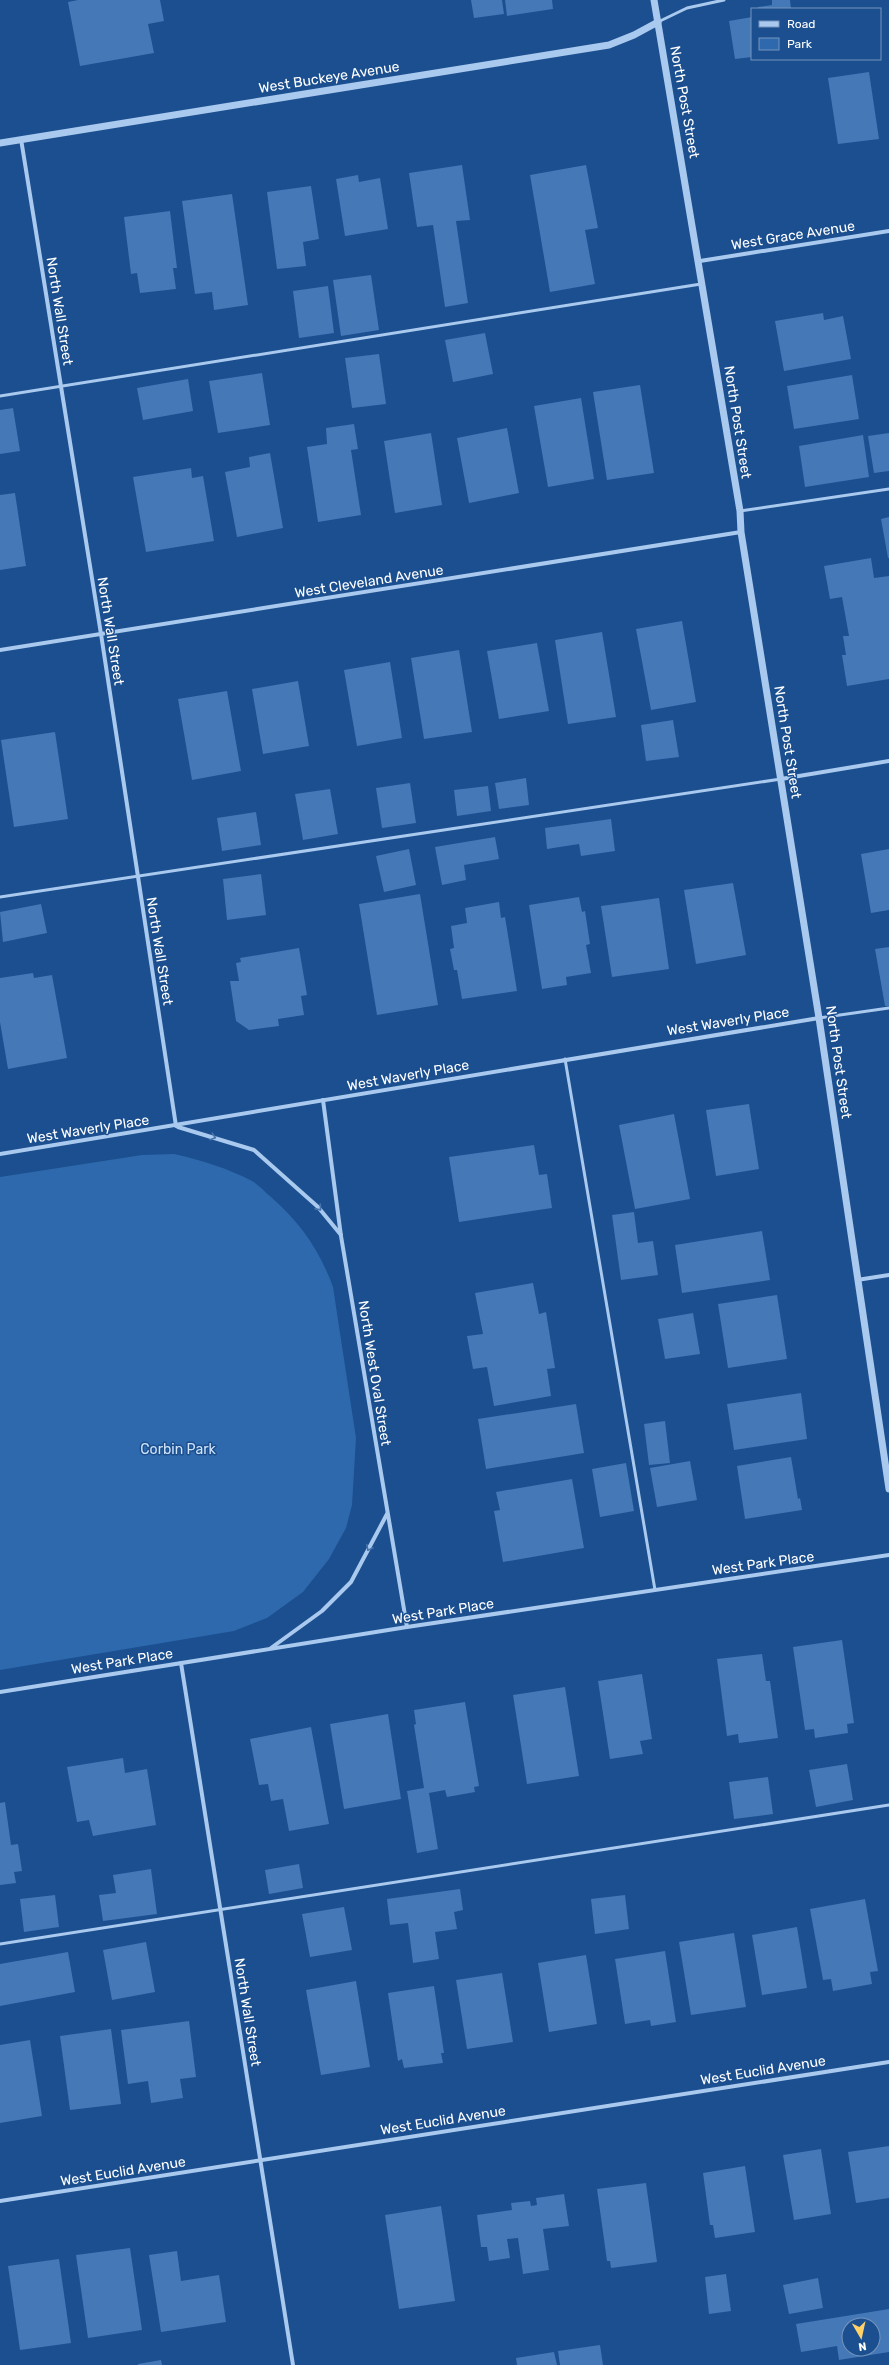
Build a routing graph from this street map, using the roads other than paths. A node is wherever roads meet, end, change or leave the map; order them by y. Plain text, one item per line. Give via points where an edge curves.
1 (654, 0) edge
2 (724, 0) edge
3 (658, 22) junction
4 (21, 139) junction
5 (0, 141) edge
6 (889, 231) edge
7 (700, 261) junction
8 (702, 283) junction
9 (60, 386) junction
10 (0, 396) edge
11 (889, 489) edge
12 (740, 511) junction
13 (741, 532) junction
14 (101, 634) junction
15 (0, 650) edge
16 (889, 761) edge
17 (781, 779) junction
18 (137, 875) junction
19 (0, 897) edge
20 (889, 1008) edge
21 (819, 1018) junction
22 (565, 1059) junction
23 (323, 1100) junction
24 (176, 1126) junction
25 (0, 1154) edge
26 (341, 1236) junction
27 (889, 1275) edge
28 (857, 1280) junction
29 (889, 1489) edge
30 (387, 1513) junction
31 (889, 1555) edge
32 (655, 1590) junction
33 (407, 1627) junction
34 (269, 1649) junction
35 (181, 1663) junction
36 (0, 1692) edge
37 (889, 1805) edge
38 (220, 1909) junction
39 (0, 1944) edge
40 (889, 2062) edge
41 (262, 2160) junction
42 (0, 2201) edge
43 (293, 2365) edge

1 - 3 street, North Post Street
2 - 3 lane via 686,8
3 - 4 street, West Buckeye Avenue via 609,45
3 - 7 street, North Post Street
4 - 5 street, West Buckeye Avenue
4 - 9 street, North Wall Street
6 - 7 street, West Grace Avenue
7 - 8 street, North Post Street
8 - 9 lane
8 - 12 street, North Post Street
9 - 10 lane
9 - 14 street, North Wall Street
11 - 12 lane
12 - 13 street, North Post Street
13 - 14 street, West Cleveland Avenue
13 - 17 street, North Post Street
14 - 15 street, West Cleveland Avenue
14 - 18 street, North Wall Street
16 - 17 street
17 - 18 lane
17 - 21 street, North Post Street
18 - 19 lane
18 - 24 street, North Wall Street
20 - 21 lane
21 - 22 street, West Waverly Place
21 - 28 street, North Post Street
22 - 23 street, West Waverly Place
22 - 32 lane
23 - 24 street, West Waverly Place
23 - 26 street, North West Oval Street
24 - 25 street, West Waverly Place
24 -> 26 street, North West Oval Street via 254,1150 318,1207
26 - 30 street, North West Oval Street
27 - 28 street
28 - 29 street, North Post Street
30 - 33 street, North West Oval Street
30 -> 34 street via 351,1582 322,1611
31 - 32 street, West Park Place
32 - 33 street, West Park Place
33 - 34 street, West Park Place
34 - 35 street, West Park Place
35 - 36 street, West Park Place
35 - 38 street, North Wall Street
37 - 38 lane
38 - 39 lane
38 - 41 street, North Wall Street
40 - 41 street, West Euclid Avenue
41 - 42 street, West Euclid Avenue
41 - 43 street, North Wall Street

